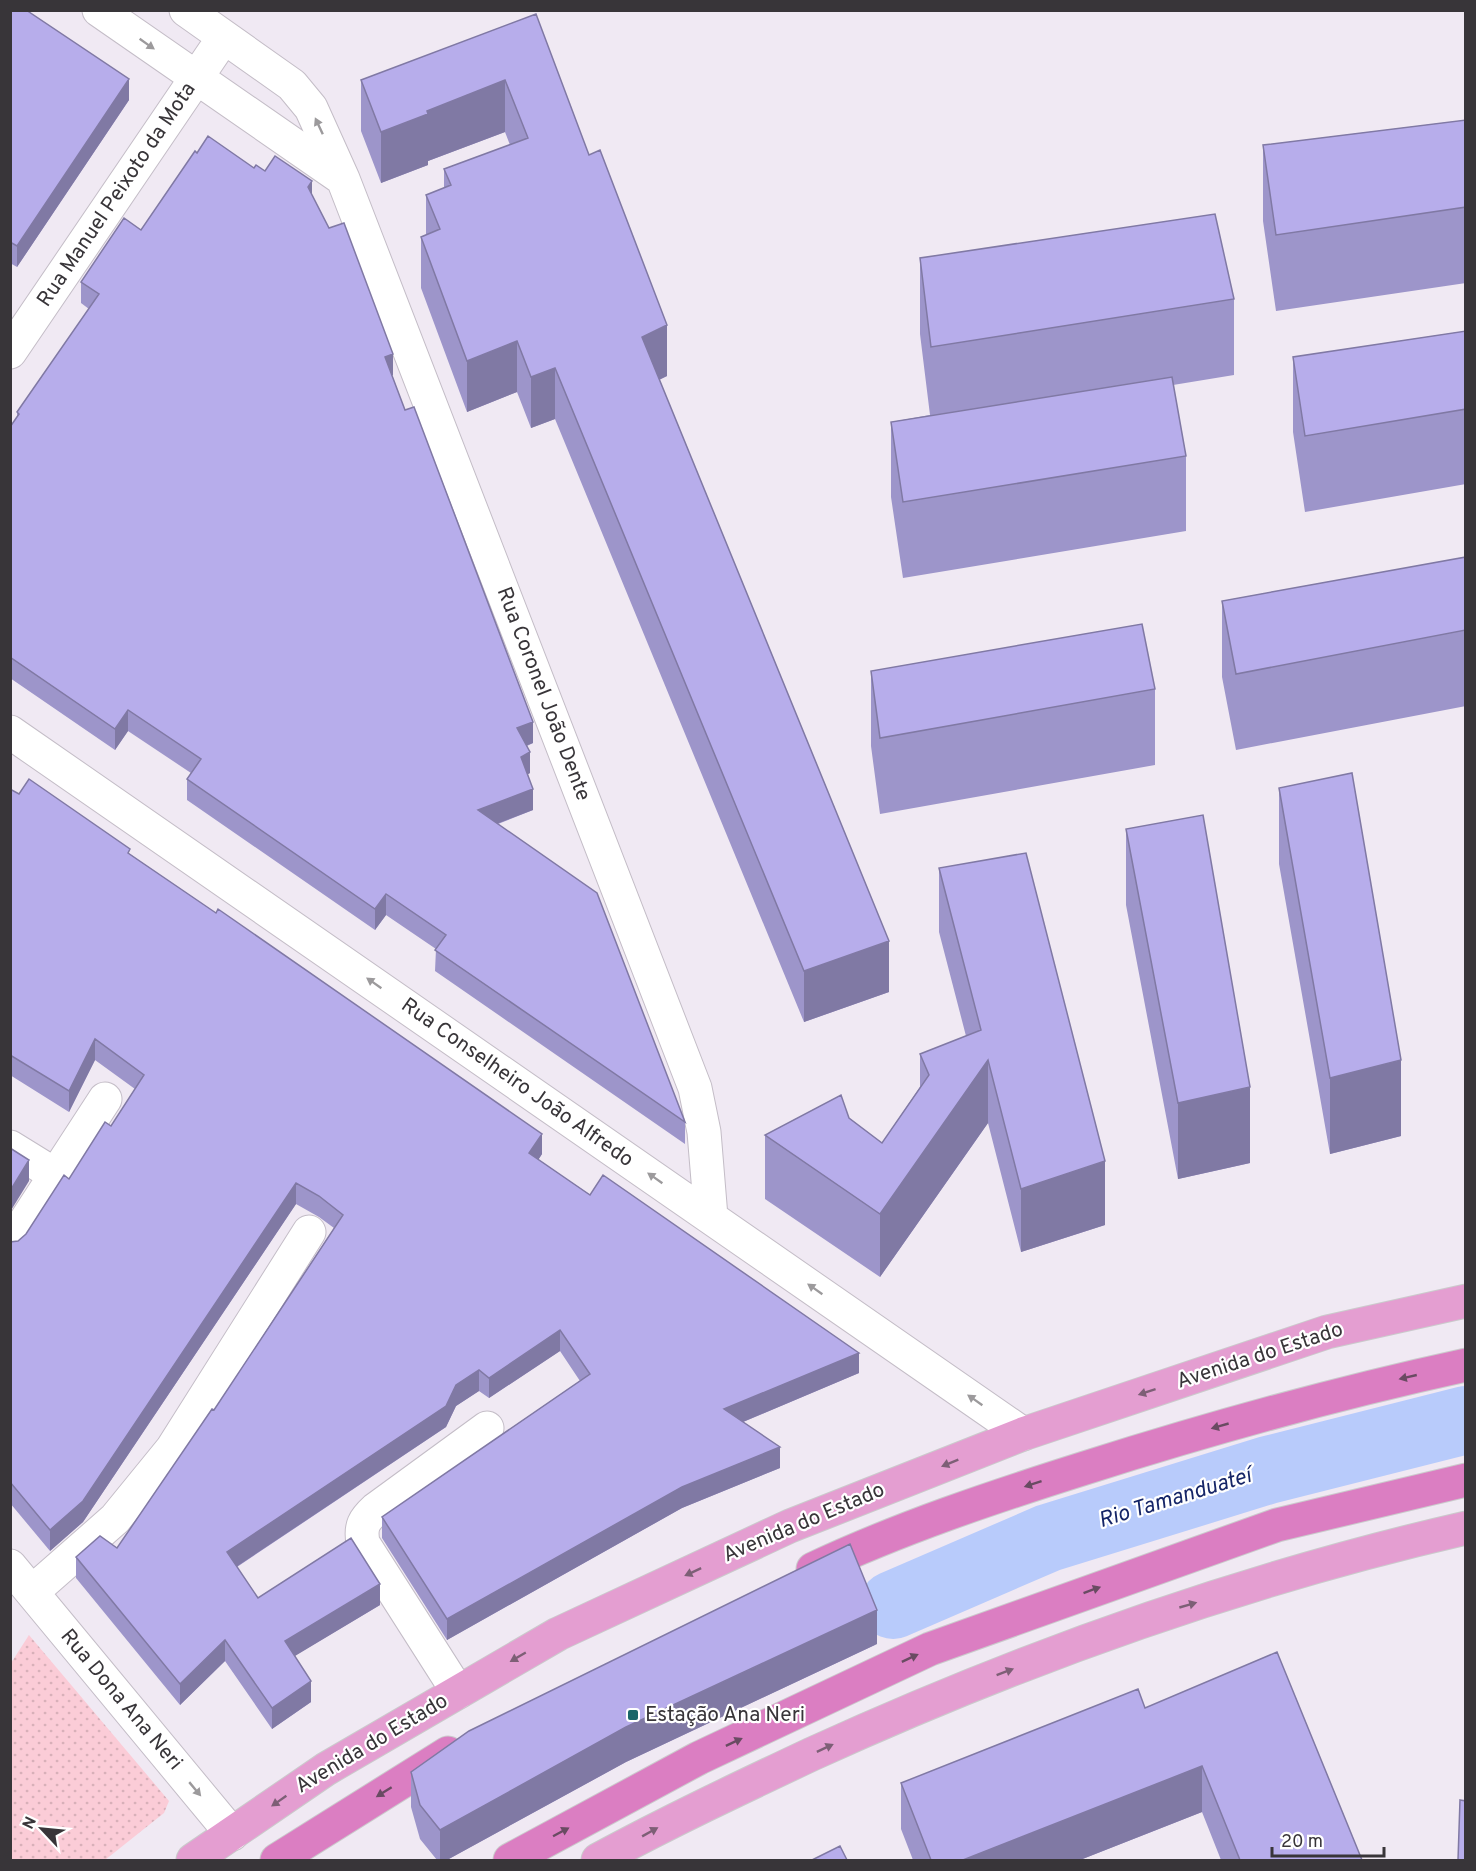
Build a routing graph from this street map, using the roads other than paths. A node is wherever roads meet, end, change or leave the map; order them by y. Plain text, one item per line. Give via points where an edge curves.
1 (99, 10) edge
2 (186, 10) edge
3 (224, 37) junction
4 (197, 78) junction
5 (344, 179) junction
6 (10, 352) edge
7 (10, 732) edge
8 (105, 1099) dead end
9 (10, 1147) edge
10 (57, 1176) junction
11 (711, 1217) junction
12 (309, 1232) dead end
13 (10, 1245) edge
14 (1466, 1301) edge
15 (1466, 1365) edge
16 (487, 1428) dead end
17 (1023, 1434) junction
18 (1466, 1480) edge
19 (1466, 1528) edge
20 (10, 1566) edge
21 (788, 1580) edge
22 (32, 1592) junction
23 (458, 1692) junction
24 (478, 1734) edge
25 (232, 1834) junction
26 (193, 1860) edge
27 (277, 1860) edge
28 (510, 1860) edge
29 (598, 1860) edge

1 -> 4 street
2 - 3 street, Rua Coronel João Dente
3 - 4 street, Rua Manuel Peixoto da Mota
5 -> 3 street, Rua Coronel João Dente via 311,108 292,85
4 - 5 street
4 - 6 street, Rua Manuel Peixoto da Mota
5 - 11 street, Rua Coronel João Dente via 695,1088 704,1132
11 -> 7 street, Rua Conselheiro João Alfredo
8 - 10 street
9 - 10 street
10 - 13 street
17 -> 11 street, Rua Conselheiro João Alfredo
12 - 22 street via 172,1449 115,1519
14 -> 17 main road, Avenida do Estado via 1327,1332
15 -> 21 highway, Avenida do Estado via 1264,1414 1014,1490 850,1551
16 - 23 street via 376,1509 365,1518 361,1529 363,1543
17 -> 23 main road, Avenida do Estado via 790,1526 558,1634
28 -> 18 highway via 699,1758 930,1649 1276,1525
29 -> 19 main road via 676,1817 925,1702 1162,1613 1398,1543
20 - 22 street, Rua Dona Ana Neri
22 -> 25 street, Rua Dona Ana Neri
23 -> 25 main road, Avenida do Estado via 327,1769
24 -> 27 highway
25 - 26 main road, Avenida do Estado

